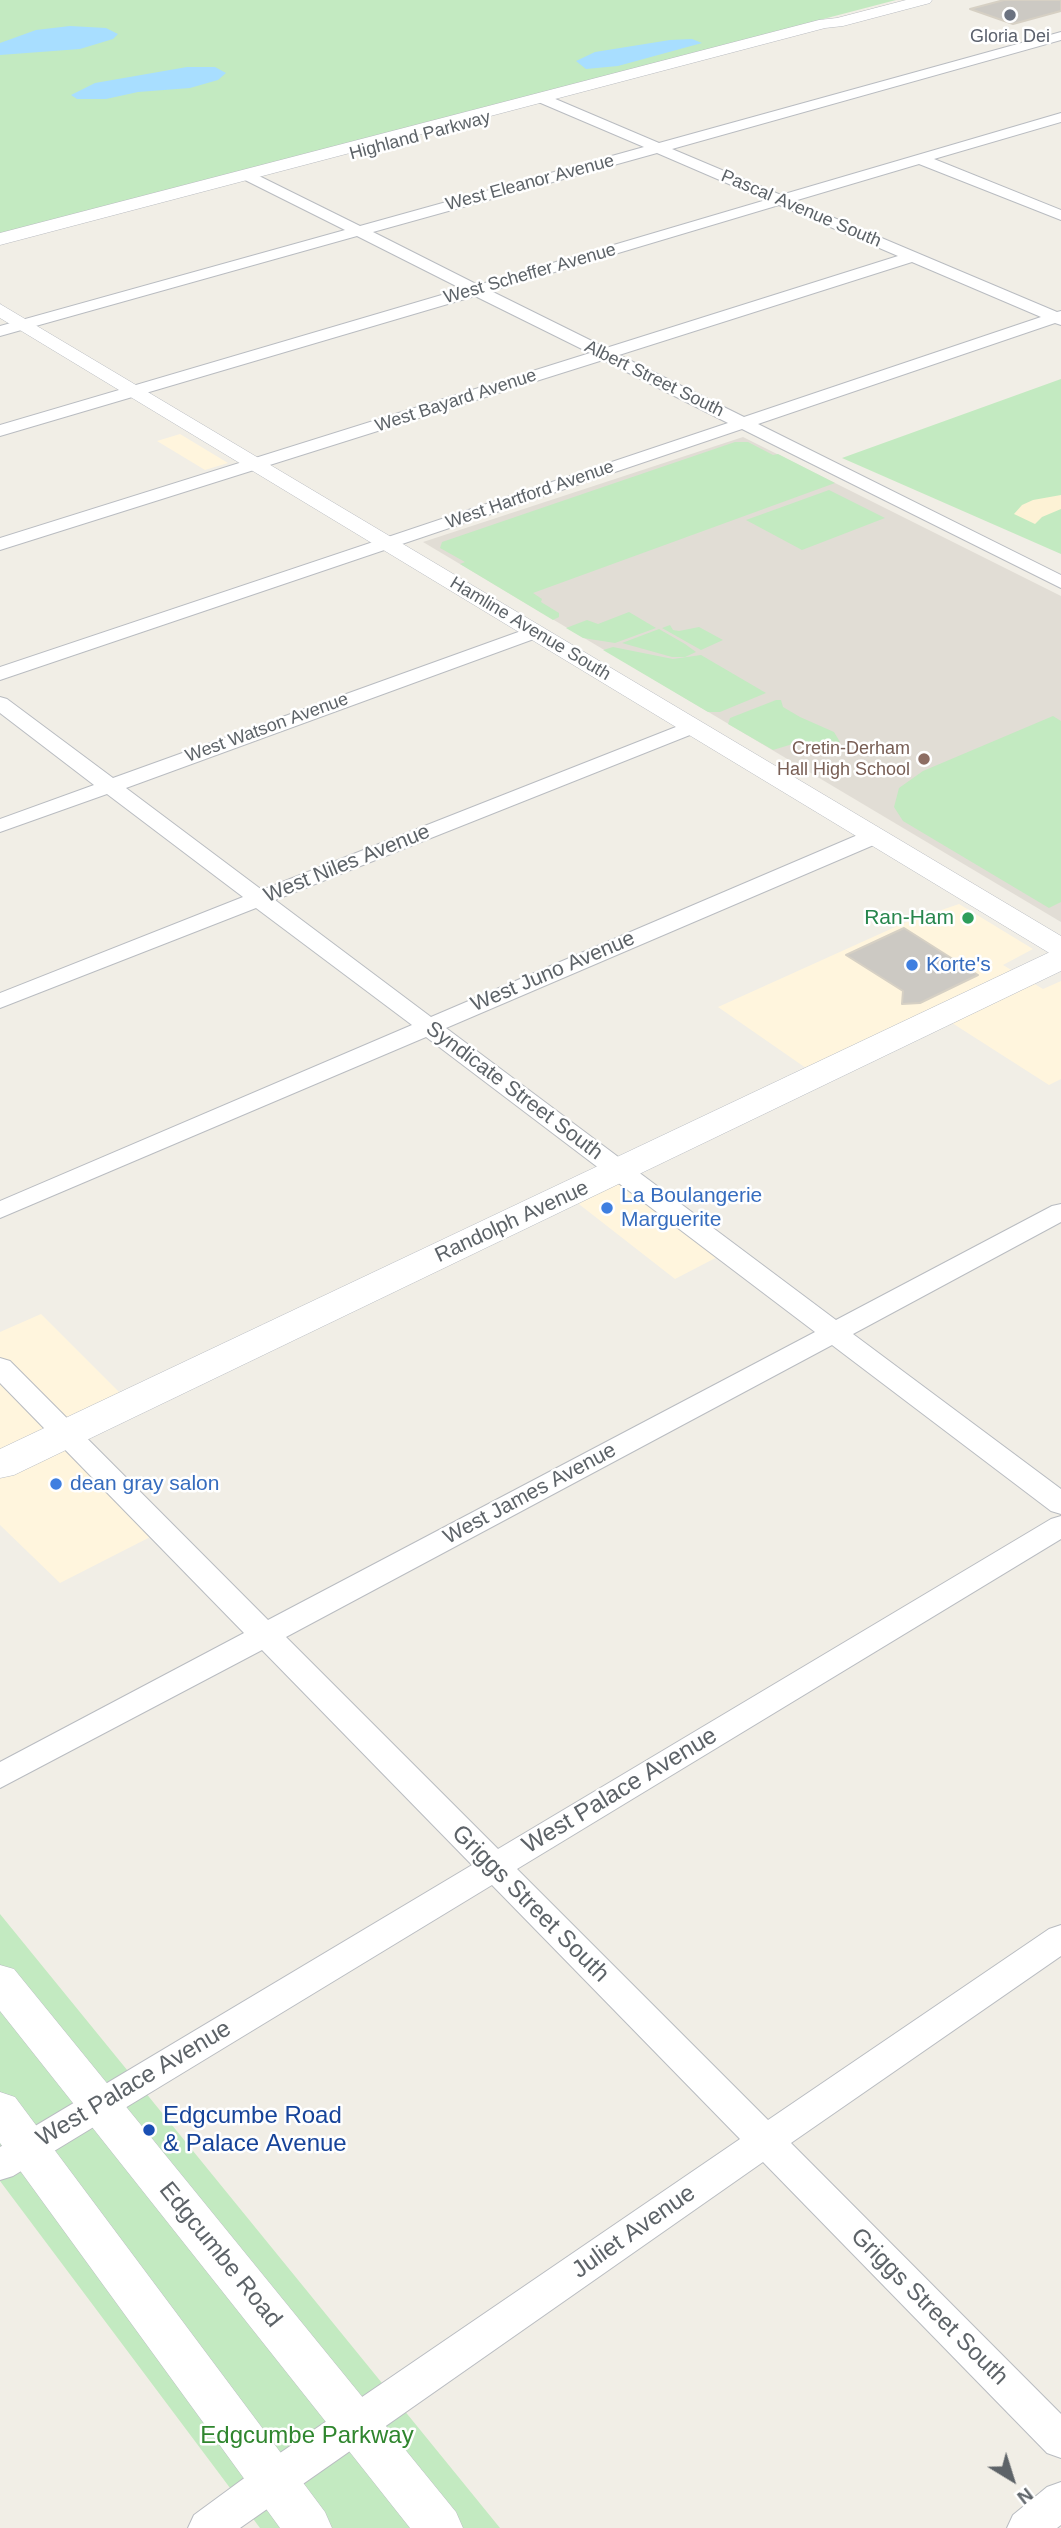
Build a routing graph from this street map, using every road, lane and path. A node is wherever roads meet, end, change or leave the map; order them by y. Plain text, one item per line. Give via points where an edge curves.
1 (924, 0) edge
2 (1061, 36) edge
3 (546, 99) junction
4 (1058, 120) edge
5 (658, 148) junction
6 (920, 159) junction
7 (251, 177) junction
8 (780, 200) junction
9 (1061, 215) edge
10 (359, 231) junction
11 (0, 239) edge
12 (0, 247) edge
13 (912, 257) junction
14 (476, 290) junction
15 (0, 310) edge
16 (1059, 318) edge
17 (25, 324) junction
18 (0, 331) edge
19 (604, 354) junction
20 (135, 391) junction
21 (744, 423) junction
22 (0, 431) edge
23 (256, 464) junction
24 (388, 543) junction
25 (0, 544) edge
26 (1061, 582) edge
27 (535, 632) junction
28 (0, 674) edge
29 (0, 704) edge
30 (694, 727) junction
31 (109, 786) junction
32 (0, 826) edge
33 (874, 836) junction
34 (259, 899) junction
35 (1061, 948) edge
36 (1061, 959) edge
37 (0, 1001) edge
38 (426, 1025) junction
39 (619, 1171) junction
40 (0, 1210) edge
41 (1061, 1212) edge
42 (834, 1333) junction
43 (0, 1367) edge
44 (66, 1434) junction
45 (0, 1465) edge
46 (1061, 1504) edge
47 (1061, 1526) edge
48 (264, 1635) junction
49 (0, 1776) edge
50 (492, 1867) junction
51 (1061, 1938) edge
52 (0, 1981) edge
53 (99, 2106) junction
54 (0, 2110) edge
55 (764, 2142) junction
56 (15, 2157) edge
57 (356, 2423) junction
58 (1061, 2440) edge
59 (272, 2481) junction
60 (1061, 2500) edge
61 (208, 2528) edge
62 (308, 2528) edge
63 (439, 2528) edge
64 (1027, 2528) edge

1 - 3 street, Highland Parkway via 835,27
2 - 5 street, West Eleanor Avenue
3 - 5 street, Pascal Avenue South
3 - 7 street, Highland Parkway
4 - 6 street, West Scheffer Avenue
5 - 8 street, Pascal Avenue South
5 - 10 street, West Eleanor Avenue
6 - 8 street, West Scheffer Avenue
6 - 9 street
7 - 10 street, Albert Street South
7 - 11 street, Highland Parkway
7 - 12 street, Highland Parkway
8 - 13 street, Pascal Avenue South
8 - 14 street, West Scheffer Avenue
10 - 14 street, Albert Street South
10 - 17 street, West Eleanor Avenue
13 - 16 street, Pascal Avenue South
13 - 19 street, West Bayard Avenue
14 - 19 street, Albert Street South
14 - 20 street, West Scheffer Avenue
15 - 17 street, Hamline Avenue South
16 - 21 street, West Hartford Avenue
17 - 18 street, West Eleanor Avenue
17 - 20 street, Hamline Avenue South
19 - 21 street, Albert Street South
19 - 23 street, West Bayard Avenue
20 - 22 street, West Scheffer Avenue
20 - 23 street, Hamline Avenue South
21 - 24 street, West Hartford Avenue
21 - 26 street, Albert Street South
23 - 24 street, Hamline Avenue South
23 - 25 street, West Bayard Avenue
24 - 27 street, Hamline Avenue South
24 - 28 street, West Hartford Avenue
27 - 30 street, Hamline Avenue South
27 - 31 street, West Watson Avenue
29 - 31 street, Syndicate Street South
30 - 33 street, Hamline Avenue South
30 - 34 street, West Niles Avenue
31 - 32 street, West Watson Avenue
31 - 34 street, Syndicate Street South
33 - 35 street, Hamline Avenue South
33 - 38 street, West Juno Avenue
34 - 37 street, West Niles Avenue
34 - 38 street, Syndicate Street South
36 - 39 main road, Randolph Avenue
38 - 39 street, Syndicate Street South
38 - 40 street, West Juno Avenue
39 - 42 street, Syndicate Street South
39 - 44 main road, Randolph Avenue
41 - 42 street, West James Avenue
42 - 46 street, Syndicate Street South
42 - 48 street, West James Avenue
43 - 44 street, Griggs Street South
44 - 45 main road, Randolph Avenue
44 - 48 street, Griggs Street South
47 - 50 street, West Palace Avenue
48 - 49 street, West James Avenue
48 - 50 street, Griggs Street South
50 - 53 street, West Palace Avenue
50 - 55 street, Griggs Street South
51 - 55 street, Juliet Avenue
52 - 53 street, Edgcumbe Road
53 - 56 street, West Palace Avenue
53 - 57 street, Edgcumbe Road
54 - 56 street
55 - 57 street, Juliet Avenue
55 - 58 street, Griggs Street South
56 - 59 street
57 - 59 street, Juliet Avenue
57 - 63 street, Edgcumbe Road
59 - 61 street, Juliet Avenue
59 - 62 street
60 - 64 street

